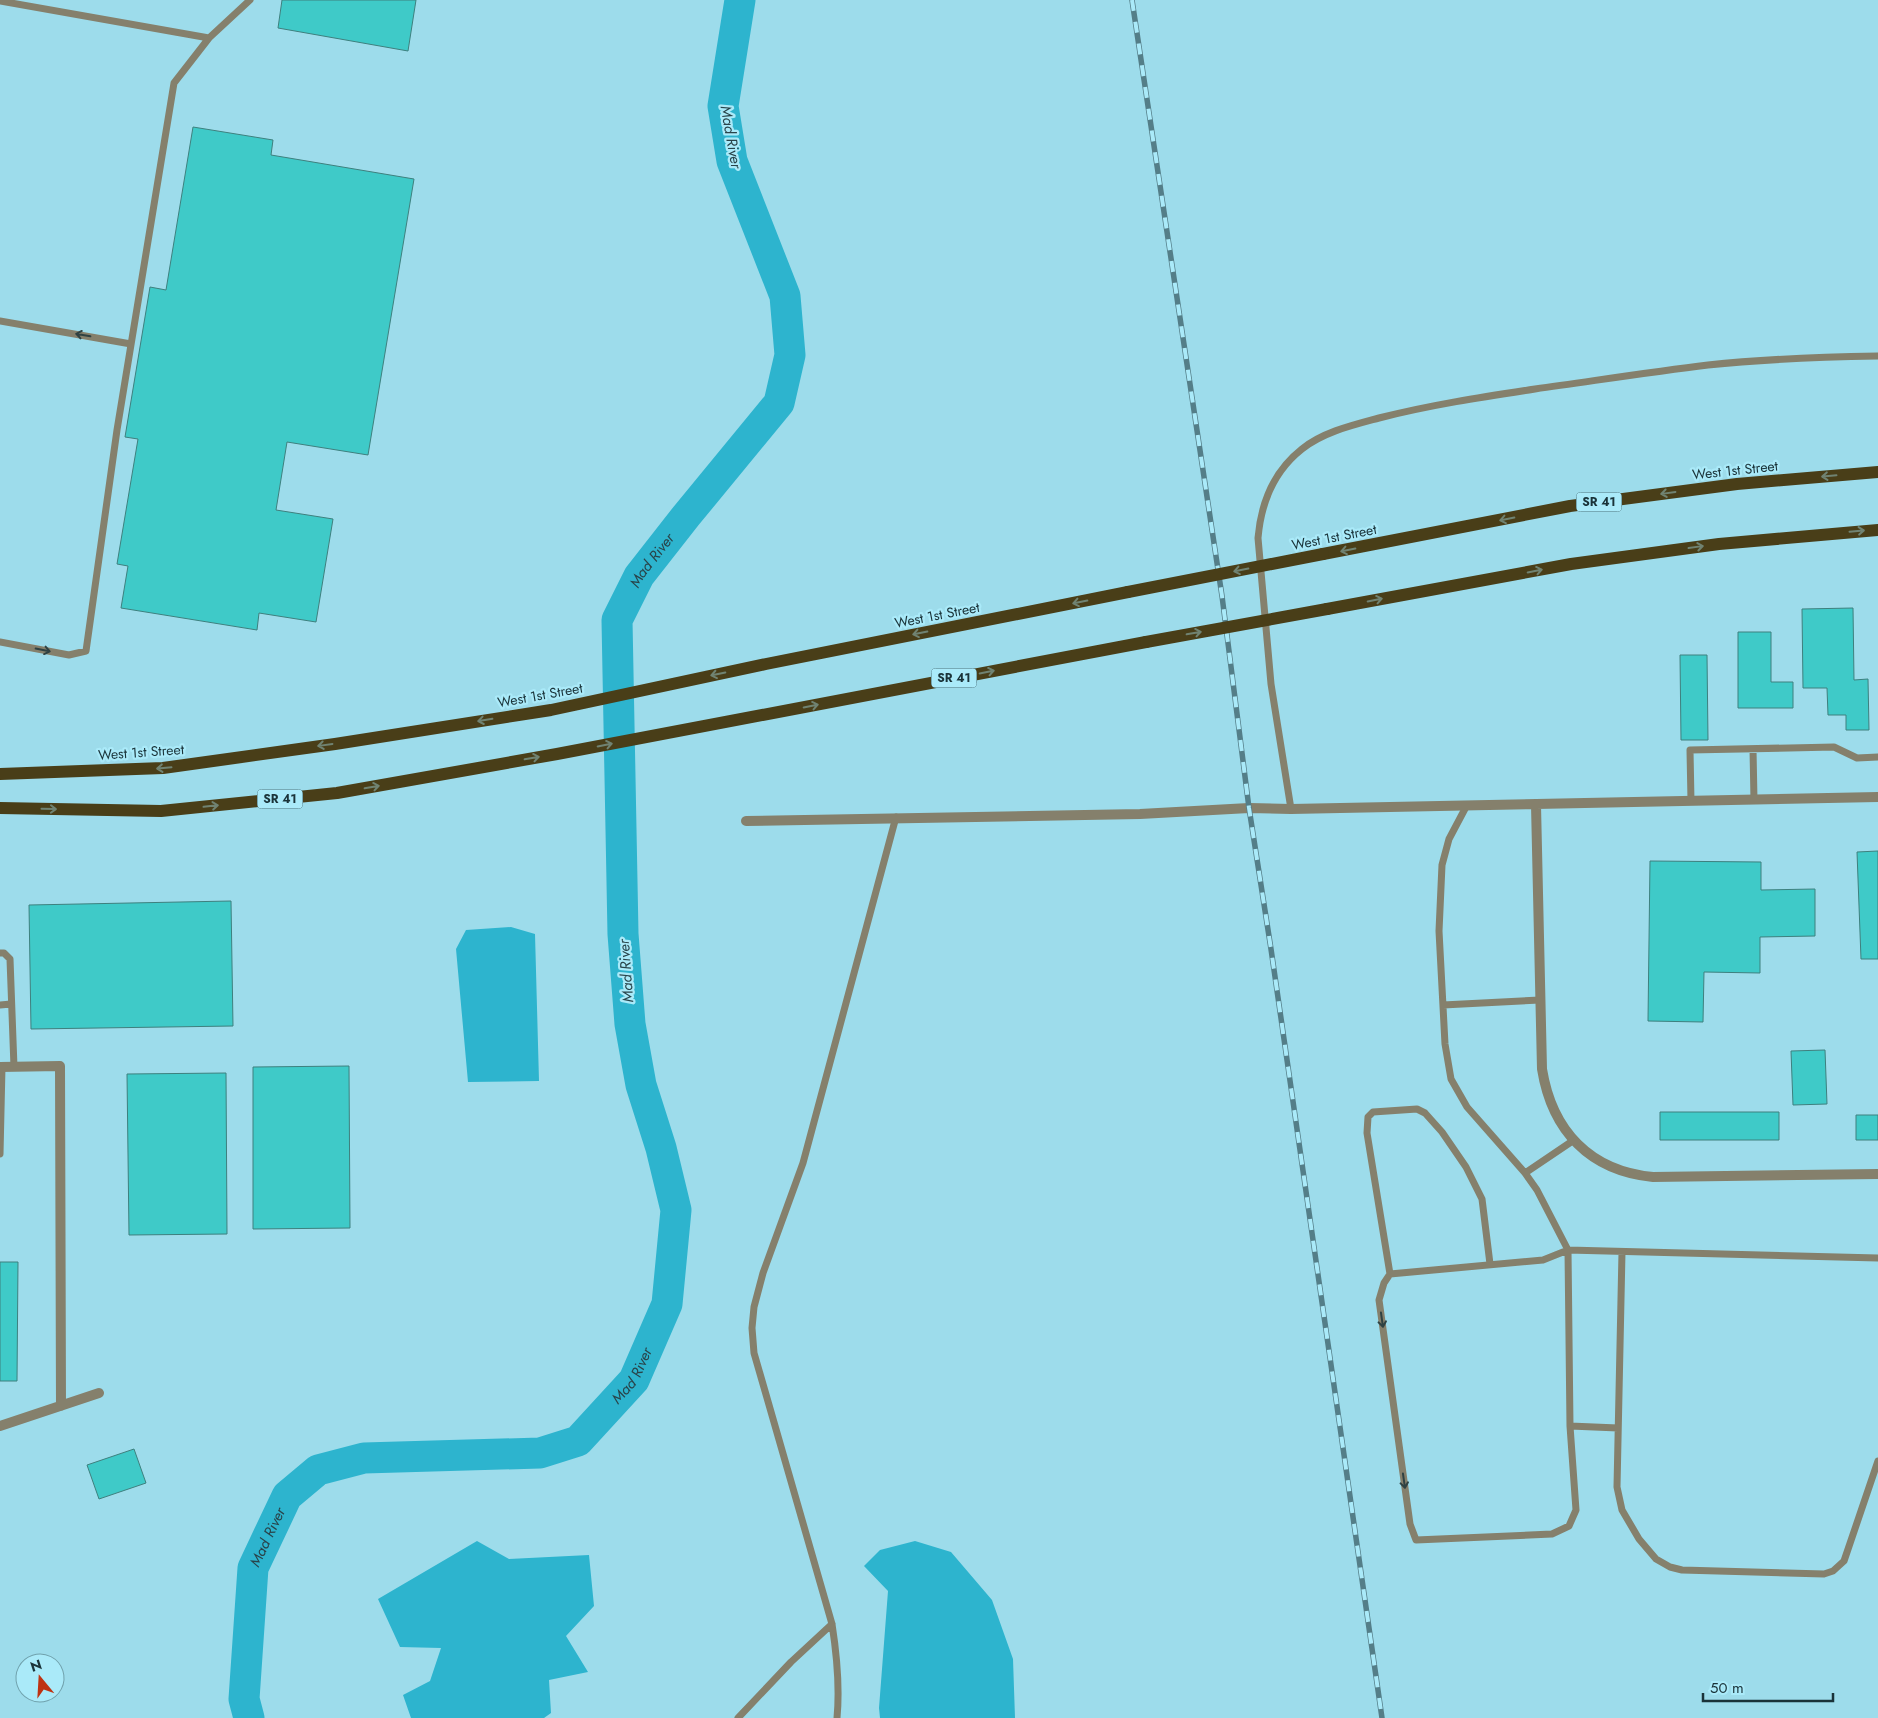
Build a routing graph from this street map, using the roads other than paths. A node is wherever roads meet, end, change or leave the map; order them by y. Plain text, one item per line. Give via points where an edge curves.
1 (248, 0) edge
2 (3, 1) edge
3 (209, 38) junction
4 (0, 321) edge
5 (131, 344) junction
6 (1878, 356) edge
7 (1878, 472) edge
8 (1878, 530) edge
9 (0, 642) edge
10 (1753, 749) junction
11 (1878, 757) edge
12 (0, 774) edge
13 (1878, 797) edge
14 (1754, 800) junction
15 (1691, 802) junction
16 (1536, 805) junction
17 (1467, 806) junction
18 (0, 808) edge
19 (1291, 809) junction
20 (896, 818) junction
21 (746, 821) dead end
22 (0, 953) edge
23 (1540, 1000) junction
24 (11, 1004) junction
25 (0, 1005) edge
26 (1443, 1005) junction
27 (1, 1067) edge
28 (14, 1067) junction
29 (1574, 1140) junction
30 (0, 1154) edge
31 (1525, 1173) junction
32 (1878, 1174) edge
33 (1568, 1250) junction
34 (1622, 1252) junction
35 (1878, 1258) edge
36 (1490, 1264) junction
37 (1390, 1274) junction
38 (100, 1393) dead end
39 (61, 1406) junction
40 (0, 1426) edge
41 (1570, 1426) junction
42 (1618, 1428) junction
43 (1878, 1460) edge
44 (832, 1624) junction
45 (738, 1718) edge
46 (838, 1718) edge

1 - 3 lane
2 - 3 lane
3 - 5 lane via 174,83
5 -> 4 lane
9 -> 5 lane via 69,655 86,651
6 - 19 lane via 1708,365 1477,397 1353,425 1302,448 1287,463 1264,502 1258,538 1271,684
7 -> 12 main road, West 1st Street / SR 41, bridge via 1737,484 1570,506 766,664 551,710 163,768
18 -> 8 main road, SR 41, bridge via 161,811 338,793 1571,564 1719,544
10 - 11 lane via 1834,747 1857,758
10 - 14 lane
10 - 15 lane via 1690,750
13 - 14 street
14 - 15 street
15 - 16 street
16 - 17 street
16 - 23 street
17 - 19 street
17 - 26 lane via 1449,839 1442,865 1439,931
19 - 20 street
20 - 21 street
20 - 44 lane via 803,1163 763,1273 752,1328 754,1353
22 - 24 lane via 10,959
23 - 26 lane
23 - 29 street via 1545,1087 1564,1129
24 - 25 lane
24 - 28 lane
26 - 31 lane via 1444,1044 1451,1079 1467,1107
27 - 28 street
27 - 30 lane
28 - 39 street via 60,1066
29 - 31 lane
29 - 32 street via 1596,1160 1633,1175
31 - 33 lane
33 - 34 lane
33 - 36 lane via 1543,1260
33 - 41 lane
34 - 35 lane
34 - 42 lane
36 - 37 lane
36 - 37 lane via 1482,1199 1466,1167 1442,1132 1417,1109 1373,1112 1368,1117 1366,1133
37 -> 41 lane via 1379,1300 1410,1524 1416,1540 1552,1534 1569,1526 1576,1510
38 - 39 street
39 - 40 street
41 - 42 lane
42 - 43 lane via 1616,1487 1622,1510 1656,1559 1682,1570 1824,1574 1833,1571 1844,1561
44 - 45 lane
44 - 46 lane via 838,1663

